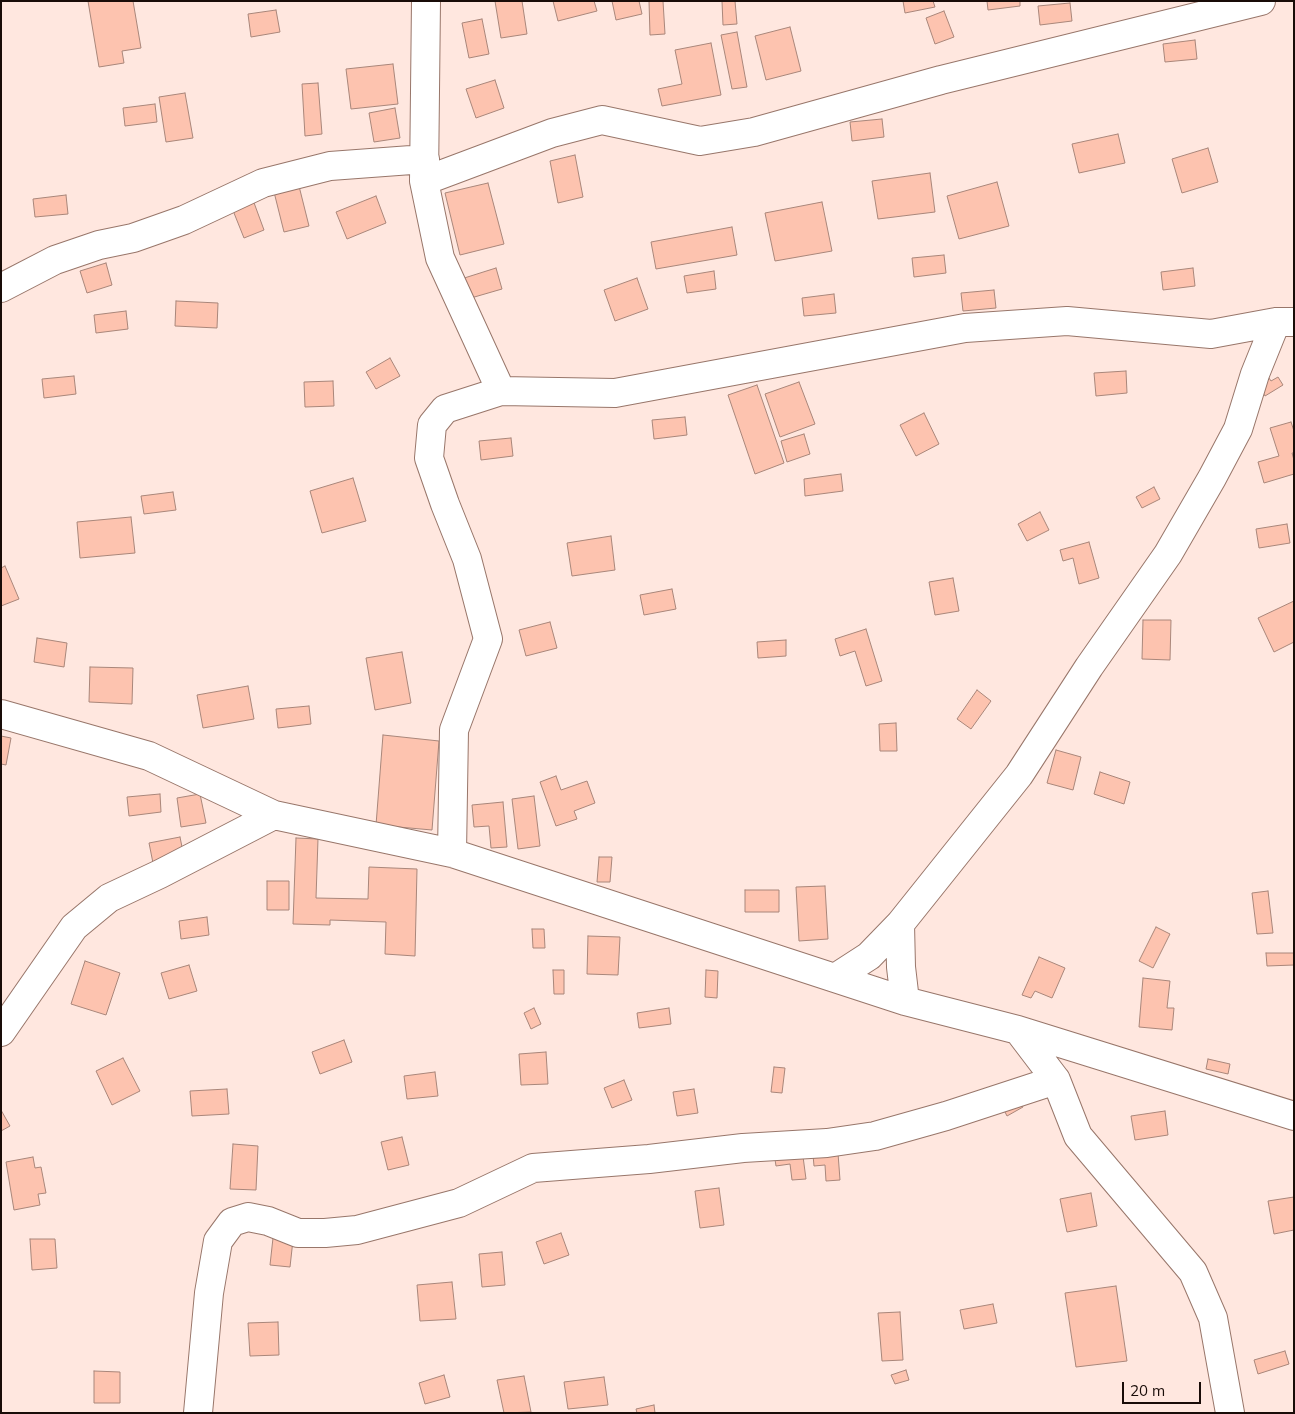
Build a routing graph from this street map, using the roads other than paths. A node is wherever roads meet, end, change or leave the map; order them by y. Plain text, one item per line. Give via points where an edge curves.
1 (426, 1) edge
2 (1261, 1) edge
3 (424, 170) junction
4 (1, 288) edge
5 (1285, 322) edge
6 (501, 391) junction
7 (1, 714) edge
8 (274, 815) junction
9 (452, 853) junction
10 (900, 924) junction
11 (835, 978) junction
12 (905, 1001) junction
13 (1018, 1030) junction
14 (1, 1032) edge
15 (1056, 1080) junction
16 (1294, 1116) edge
17 (198, 1413) edge
18 (1230, 1413) edge

1 - 3 street
2 - 3 street via 951,77 754,132 700,141 602,120
3 - 4 street via 330,166 262,183 184,220 55,260
3 - 6 street via 440,258
5 - 6 street via 1211,334 1067,321 965,328 615,393
5 - 10 street via 1255,374 1238,429 1168,554 1089,667 1020,775
6 - 9 street via 445,409 432,425 429,458 467,559 488,639 454,730
7 - 8 street via 149,756
8 - 9 street
8 - 14 street via 109,898 74,927
9 - 11 street
10 - 11 street via 868,956
10 - 12 street
11 - 12 street
12 - 13 street
13 - 15 street
13 - 16 street
15 - 17 street via 875,1136 533,1168 459,1203 357,1230 298,1233 248,1217 232,1222 218,1241 209,1293
15 - 18 street via 1078,1136 1193,1272 1213,1318

